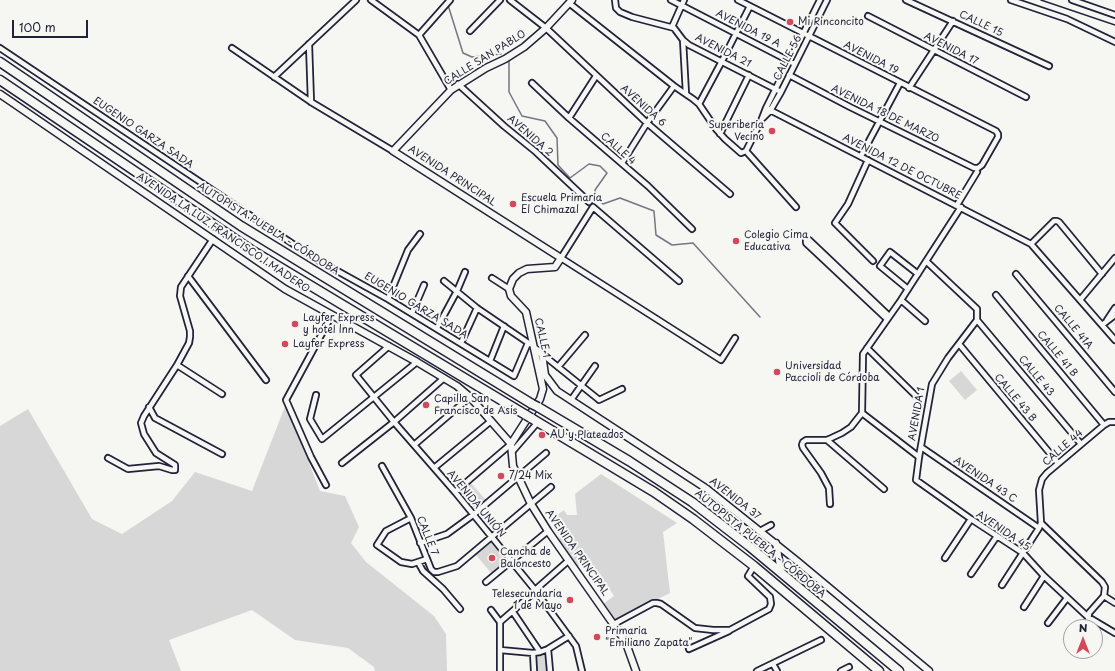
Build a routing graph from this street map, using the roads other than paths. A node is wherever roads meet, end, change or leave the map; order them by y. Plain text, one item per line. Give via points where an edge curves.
1 (356, 0) edge
2 (371, 0) edge
3 (450, 0) edge
4 (500, 0) edge
5 (510, 0) edge
6 (615, 0) edge
7 (671, 0) edge
8 (684, 0) edge
9 (738, 0) edge
10 (820, 0) edge
11 (827, 0) edge
12 (906, 0) edge
13 (1011, 0) edge
14 (1072, 0) edge
15 (571, 1) edge
16 (682, 6) junction
17 (750, 6) junction
18 (1115, 15) edge
19 (868, 16) dead end
20 (953, 21) junction
21 (672, 27) junction
22 (546, 28) junction
23 (470, 31) dead end
24 (736, 33) junction
25 (803, 34) junction
26 (419, 35) junction
27 (808, 37) junction
28 (683, 40) junction
29 (1115, 42) edge
30 (309, 44) junction
31 (0, 48) edge
32 (232, 48) dead end
33 (933, 51) junction
34 (722, 61) junction
35 (790, 61) junction
36 (0, 62) edge
37 (795, 64) junction
38 (1049, 66) dead end
39 (749, 75) junction
40 (789, 75) junction
41 (596, 76) junction
42 (274, 77) junction
43 (0, 80) edge
44 (532, 83) dead end
45 (900, 83) junction
46 (458, 84) junction
47 (674, 86) junction
48 (909, 88) junction
49 (451, 90) junction
50 (778, 90) junction
51 (0, 94) edge
52 (686, 94) junction
53 (1026, 97) dead end
54 (311, 102) junction
55 (699, 104) junction
56 (768, 109) junction
57 (569, 118) junction
58 (879, 122) junction
59 (646, 123) junction
60 (720, 134) junction
61 (393, 151) junction
62 (746, 151) junction
63 (861, 156) junction
64 (868, 160) junction
65 (622, 164) junction
66 (976, 170) junction
67 (730, 194) dead end
68 (589, 202) dead end
69 (959, 206) junction
70 (796, 207) dead end
71 (692, 229) dead end
72 (420, 234) dead end
73 (213, 239) junction
74 (1031, 244) junction
75 (560, 258) junction
76 (1115, 258) edge
77 (873, 261) dead end
78 (926, 261) junction
79 (465, 272) dead end
80 (918, 274) junction
81 (1016, 274) dead end
82 (1102, 274) junction
83 (188, 276) junction
84 (492, 278) dead end
85 (679, 281) dead end
86 (444, 282) dead end
87 (424, 285) dead end
88 (509, 289) junction
89 (908, 289) junction
90 (457, 291) junction
91 (996, 295) dead end
92 (388, 298) junction
93 (901, 300) junction
94 (1080, 300) junction
95 (477, 308) junction
96 (1115, 308) edge
97 (412, 313) junction
98 (332, 315) junction
99 (1115, 315) edge
100 (888, 317) junction
101 (977, 320) junction
102 (1107, 320) junction
103 (925, 321) dead end
104 (1102, 325) junction
105 (504, 326) junction
106 (437, 328) junction
107 (585, 335) dead end
108 (735, 338) dead end
109 (1115, 340) edge
110 (528, 342) junction
111 (461, 343) junction
112 (958, 344) junction
113 (389, 346) junction
114 (534, 348) junction
115 (868, 348) junction
116 (542, 354) junction
117 (490, 360) junction
118 (417, 362) junction
119 (177, 365) junction
120 (595, 366) dead end
121 (558, 368) junction
122 (444, 378) junction
123 (266, 380) dead end
124 (581, 386) junction
125 (622, 389) dead end
126 (1115, 392) edge
127 (222, 394) dead end
128 (316, 395) dead end
129 (916, 396) dead end
130 (470, 397) junction
131 (374, 398) junction
132 (571, 400) junction
133 (149, 407) junction
134 (862, 413) junction
135 (532, 419) junction
136 (491, 421) junction
137 (394, 422) junction
138 (1115, 422) edge
139 (1104, 425) junction
140 (827, 440) junction
141 (511, 444) junction
142 (1081, 444) junction
143 (414, 445) junction
144 (921, 447) junction
145 (512, 452) junction
146 (546, 453) dead end
147 (222, 454) dead end
148 (919, 457) junction
149 (108, 458) dead end
150 (342, 463) dead end
151 (1058, 463) junction
152 (382, 466) dead end
153 (434, 468) junction
154 (517, 477) junction
155 (916, 477) joint
156 (326, 485) dead end
157 (551, 487) dead end
158 (884, 489) dead end
159 (455, 492) junction
160 (531, 504) junction
161 (830, 504) dead end
162 (473, 515) junction
163 (411, 518) junction
164 (971, 519) junction
165 (771, 525) dead end
166 (1040, 526) junction
167 (548, 531) junction
168 (760, 531) junction
169 (997, 536) junction
170 (492, 538) junction
171 (776, 543) junction
172 (420, 544) junction
173 (1022, 553) junction
174 (945, 558) dead end
175 (427, 559) junction
176 (511, 561) junction
177 (568, 561) junction
178 (418, 562) junction
179 (754, 566) junction
180 (781, 572) junction
181 (971, 574) dead end
182 (1044, 576) junction
183 (486, 582) dead end
184 (1002, 585) dead end
185 (535, 590) junction
186 (531, 595) dead end
187 (1104, 596) junction
188 (1067, 598) junction
189 (1115, 603) edge
190 (1024, 607) dead end
191 (460, 609) dead end
192 (491, 610) dead end
193 (513, 612) junction
194 (1088, 617) junction
195 (500, 622) junction
196 (1048, 623) dead end
197 (614, 624) junction
198 (730, 630) junction
199 (1115, 633) edge
200 (570, 636) junction
201 (821, 640) dead end
202 (548, 649) junction
203 (689, 649) dead end
204 (500, 650) junction
205 (540, 652) junction
206 (533, 653) junction
207 (773, 664) junction
208 (849, 667) dead end
209 (500, 671) edge
210 (534, 671) edge
211 (550, 671) edge
212 (582, 671) edge
213 (636, 671) edge
214 (757, 671) edge
215 (777, 671) edge
216 (841, 671) edge
217 (879, 671) edge
218 (899, 671) edge
219 (929, 671) edge

1 - 30 street
2 - 26 street
3 - 26 street
4 - 23 street
5 - 22 street, AVENIDA 6
6 - 21 street via 616,8 620,12
7 - 16 street, AVENIDA 19 A
8 - 16 street
9 - 17 street, AVENIDA 19
10 - 25 street, CALLE 56
11 - 27 street, CALLE 56
12 - 20 street, CALLE 15
13 - 29 street via 1067,18
14 - 18 street
15 - 22 street, CALLE SAN PABLO
15 - 47 street
16 - 21 street
16 - 24 street, AVENIDA 19 A
17 - 24 street
17 - 25 street, AVENIDA 19
19 - 33 street, AVENIDA 17
20 - 33 street
20 - 38 street, CALLE 15
21 - 28 street, AVENIDA 21
22 - 41 street, AVENIDA 6
22 - 46 street, CALLE SAN PABLO via 524,47
24 - 34 street
24 - 35 street, AVENIDA 19 A
25 - 27 street, AVENIDA 19
25 - 35 street, CALLE 56
26 - 49 street
27 - 37 street, CALLE 56
27 - 45 street, AVENIDA 19
28 - 34 street, AVENIDA 21
28 - 52 street
30 - 42 street
30 - 54 street
31 - 92 street, EUGENIO GARZA SADA via 314,258
32 - 42 street, AVENIDA PRINCIPAL
33 - 48 street
33 - 53 street, AVENIDA 17
34 - 39 street, AVENIDA 21
34 - 55 street
35 - 37 street, AVENIDA 19 A
35 - 50 street, CALLE 56
36 - 180 highway, AUTOPISTA PUEBLA - CÓRDOBA via 241,226 629,461 692,502
37 - 40 street, CALLE 56
39 - 50 street, AVENIDA 21
39 - 60 street
40 - 50 street, CALLE 56
40 - 58 street, AVENIDA 18 DE MARZO
41 - 57 street
41 - 59 street, AVENIDA 6
42 - 54 street, AVENIDA PRINCIPAL
43 - 135 highway via 253,251
44 - 57 street, CALLE 4
45 - 48 street, AVENIDA 19
45 - 58 street
46 - 49 street, CALLE SAN PABLO
46 - 68 street, AVENIDA 2
47 - 52 street
47 - 59 street
48 - 66 street, AVENIDA 19 via 996,131 998,137 982,165
49 - 61 street, CALLE SAN PABLO
50 - 56 street, CALLE 56
51 - 73 street, AVENIDA LA LUZ FRANCISCO I MADERO
52 - 55 street
54 - 61 street, AVENIDA PRINCIPAL
55 - 60 street
56 - 62 street, CALLE 56
56 - 63 street, AVENIDA 12 DE OCTUBRE
57 - 65 street, CALLE 4
58 - 63 street
58 - 66 street, AVENIDA 18 DE MARZO
59 - 65 street
59 - 67 street, AVENIDA 6
60 - 62 street via 741,153
61 - 75 street, AVENIDA PRINCIPAL
62 - 70 street
63 - 64 street, AVENIDA 12 DE OCTUBRE
64 - 69 street, AVENIDA 12 DE OCTUBRE
64 - 77 street via 848,204 835,223
65 - 71 street, CALLE 4
66 - 69 street
69 - 74 street, AVENIDA 12 DE OCTUBRE
69 - 78 street
72 - 92 street via 408,250
73 - 83 street
73 - 98 street, AVENIDA LA LUZ FRANCISCO I MADERO via 285,289
74 - 82 street via 1057,221
74 - 94 street
75 - 85 street via 593,207
75 - 88 street via 555,267 527,269 519,273
75 - 108 street, AVENIDA PRINCIPAL via 721,360
76 - 82 street
78 - 80 street
78 - 101 street, CALLE 43 via 977,309
79 - 90 street
80 - 89 street
80 - 89 street via 890,252 880,266
81 - 126 street, CALLE 41A
82 - 94 street
83 - 119 street via 180,287 180,296 190,337
83 - 123 street
84 - 88 street
86 - 90 street
87 - 97 street
88 - 114 street, CALLE 1 via 511,296 526,312
89 - 93 street
90 - 95 street
90 - 106 street
91 - 139 street, CALLE 41 B
92 - 97 street, EUGENIO GARZA SADA
93 - 100 street
93 - 103 street
94 - 104 street
95 - 105 street
95 - 111 street
96 - 102 street
97 - 106 street, EUGENIO GARZA SADA
98 - 113 street, AVENIDA LA LUZ FRANCISCO I MADERO
98 - 156 street via 286,400
99 - 102 street
100 - 100 street via 809,240 806,240 806,243
100 - 115 street
101 - 112 street, AVENIDA 1
101 - 142 street, CALLE 43
102 - 104 street
104 - 109 street
105 - 110 street
105 - 117 street
106 - 111 street, EUGENIO GARZA SADA
107 - 121 street
110 - 114 street
110 - 117 street, EUGENIO GARZA SADA via 514,376
111 - 117 street, EUGENIO GARZA SADA
112 - 144 street, AVENIDA 1 via 932,384
112 - 151 street, CALLE 43 B
113 - 118 street, AVENIDA LA LUZ FRANCISCO I MADERO
113 - 131 street, AVENIDA UNIÓN via 356,375
114 - 116 street
114 - 141 street, CALLE 1 via 542,394
115 - 129 street
115 - 134 street via 862,359
116 - 121 street
116 - 132 street, AVENIDA 37 via 545,375 550,383 556,391
118 - 122 street, AVENIDA LA LUZ FRANCISCO I MADERO
118 - 131 street
119 - 127 street
119 - 133 street
120 - 124 street
121 - 124 street
122 - 130 street, AVENIDA LA LUZ FRANCISCO I MADERO
122 - 137 street
124 - 125 street via 599,400
124 - 132 street
128 - 131 street via 310,419 322,439
130 - 136 street, AVENIDA LA LUZ FRANCISCO I MADERO
130 - 143 street
131 - 137 street, AVENIDA UNIÓN
132 - 168 street, AVENIDA 37 via 707,489
133 - 147 street via 156,418
133 - 149 street via 141,423 144,434 156,453 175,465 175,470 158,466 128,469
134 - 140 street via 847,430
134 - 148 street
135 - 145 street
135 - 179 highway via 661,496
136 - 141 street, AVENIDA LA LUZ FRANCISCO I MADERO
136 - 153 street
137 - 143 street, AVENIDA UNIÓN
137 - 150 street
138 - 139 street, CALLE 44
139 - 142 street, CALLE 44
140 - 158 street
140 - 161 street via 806,440 802,444 829,488
141 - 145 street, AVENIDA PRINCIPAL
141 - 159 street
142 - 151 street, CALLE 44
143 - 153 street, AVENIDA UNIÓN
144 - 148 street, AVENIDA 1
144 - 166 street, AVENIDA 43 C
145 - 154 street, AVENIDA PRINCIPAL via 511,460
146 - 154 street
148 - 155 street, AVENIDA 1
151 - 166 street, CALLE 44 via 1047,473 1040,485
152 - 163 street, CALLE 7
153 - 159 street, AVENIDA UNIÓN
154 - 160 street, AVENIDA PRINCIPAL
154 - 162 street
155 - 164 street, AVENIDA 45 via 916,480
157 - 160 street
159 - 162 street, AVENIDA UNIÓN
160 - 167 street, AVENIDA PRINCIPAL
160 - 170 street
162 - 170 street, AVENIDA UNIÓN
162 - 172 street via 447,534
163 - 172 street, CALLE 7
163 - 178 street via 386,530 377,545 401,562
164 - 169 street, AVENIDA 45
164 - 174 street
165 - 168 street
166 - 173 street
166 - 187 street, AVENIDA 43 C via 1102,582 1105,587
167 - 176 street
167 - 177 street, AVENIDA PRINCIPAL
168 - 171 street, AVENIDA 37
169 - 173 street, AVENIDA 45
169 - 181 street
170 - 175 street, CALLE 7 via 457,566 434,572
170 - 176 street, AVENIDA UNIÓN
171 - 180 street
171 - 219 street, AVENIDA 37
172 - 175 street, CALLE 7
173 - 182 street, AVENIDA 45
173 - 184 street
175 - 178 street
176 - 183 street
176 - 185 street, AVENIDA UNIÓN
177 - 185 street
177 - 197 street, AVENIDA PRINCIPAL
178 - 191 street
179 - 198 street via 748,576 770,597 771,604 769,609
179 - 217 highway
180 - 218 highway, AUTOPISTA PUEBLA - CÓRDOBA
182 - 188 street, AVENIDA 45
182 - 190 street
185 - 200 street, AVENIDA UNIÓN
186 - 193 street
187 - 189 street
187 - 194 street
188 - 194 street, AVENIDA 45
188 - 196 street
192 - 195 street
193 - 195 street
193 - 205 street
194 - 199 street, AVENIDA 45
195 - 204 street
197 - 198 street via 657,603 695,628
197 - 213 street, AVENIDA PRINCIPAL via 627,646
198 - 203 street
200 - 202 street
200 - 212 street, AVENIDA UNIÓN via 576,646
201 - 207 street
202 - 205 street
202 - 211 street
204 - 206 street
204 - 209 street
205 - 206 street
206 - 210 street
207 - 214 street
207 - 215 street
208 - 216 street

